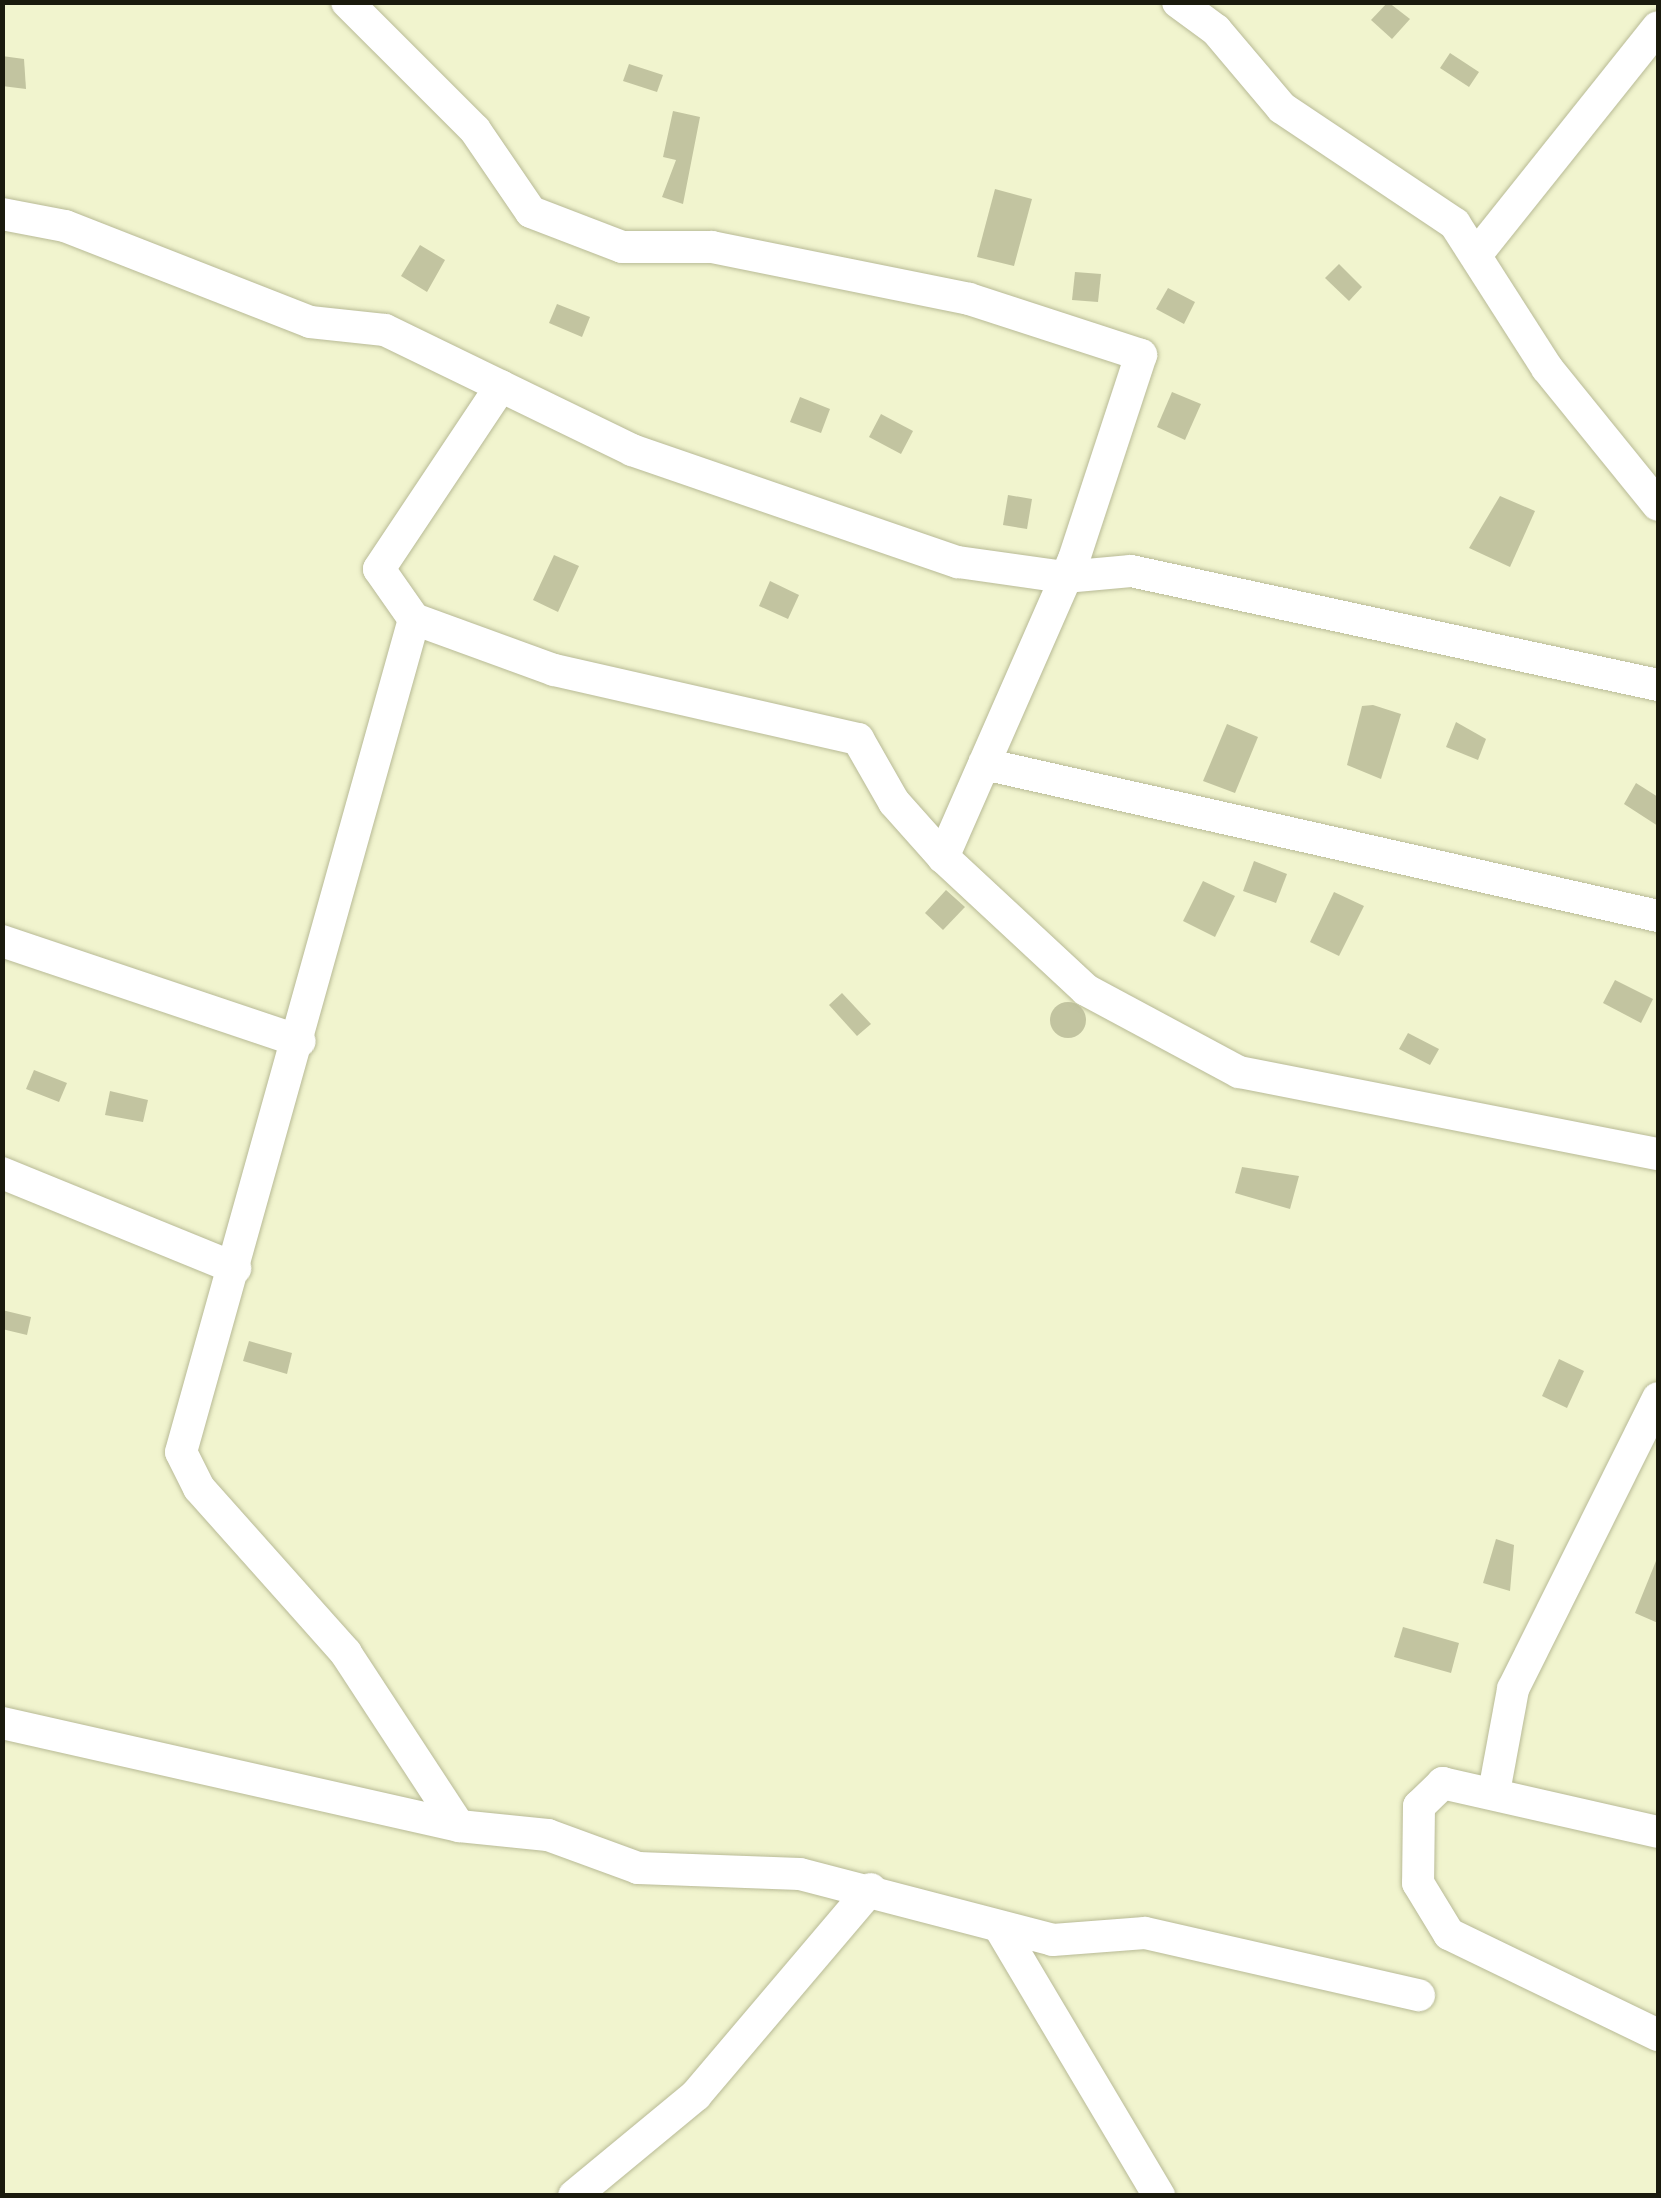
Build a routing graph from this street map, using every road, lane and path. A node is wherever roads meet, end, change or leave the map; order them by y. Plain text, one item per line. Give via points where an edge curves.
1 (347, 2) edge
2 (1178, 2) edge
3 (1658, 27) edge
4 (2, 214) edge
5 (1480, 250) junction
6 (501, 386) junction
7 (1658, 505) edge
8 (1065, 577) junction
9 (414, 619) junction
10 (1658, 684) edge
11 (984, 764) junction
12 (943, 857) junction
13 (1658, 916) edge
14 (2, 941) edge
15 (300, 1041) junction
16 (1658, 1154) edge
17 (2, 1173) edge
18 (235, 1268) junction
19 (1658, 1398) edge
20 (2, 1723) edge
21 (1494, 1792) junction
22 (459, 1826) junction
23 (1658, 1832) edge
24 (870, 1889) junction
25 (1000, 1928) junction
26 (1419, 1995) dead end
27 (1658, 2035) edge
28 (587, 2191) edge
29 (1158, 2196) edge

1 - 8 street via 475,130 531,212 622,247 712,247 969,299 1141,355
2 - 5 street via 1216,30 1282,108
3 - 5 street
4 - 6 street via 65,226 310,322 385,330
5 - 7 street via 1547,368
6 - 8 street via 632,450 958,562
6 - 9 street via 380,569
8 - 10 street via 1131,570
8 - 11 street
9 - 12 street via 554,670 858,739 894,802
9 - 15 street
11 - 12 street
11 - 13 street
12 - 16 street via 1086,990 1239,1072
14 - 15 street
15 - 18 street
17 - 18 street
18 - 22 street via 181,1452 199,1488 346,1653
19 - 21 street via 1513,1690
20 - 22 street
21 - 23 street
21 - 27 street via 1443,1783 1419,1806 1418,1882 1449,1934
22 - 24 street via 548,1835 638,1868 800,1874
24 - 25 street
24 - 28 street via 696,2094
25 - 26 street via 1053,1940 1145,1933
25 - 29 street

